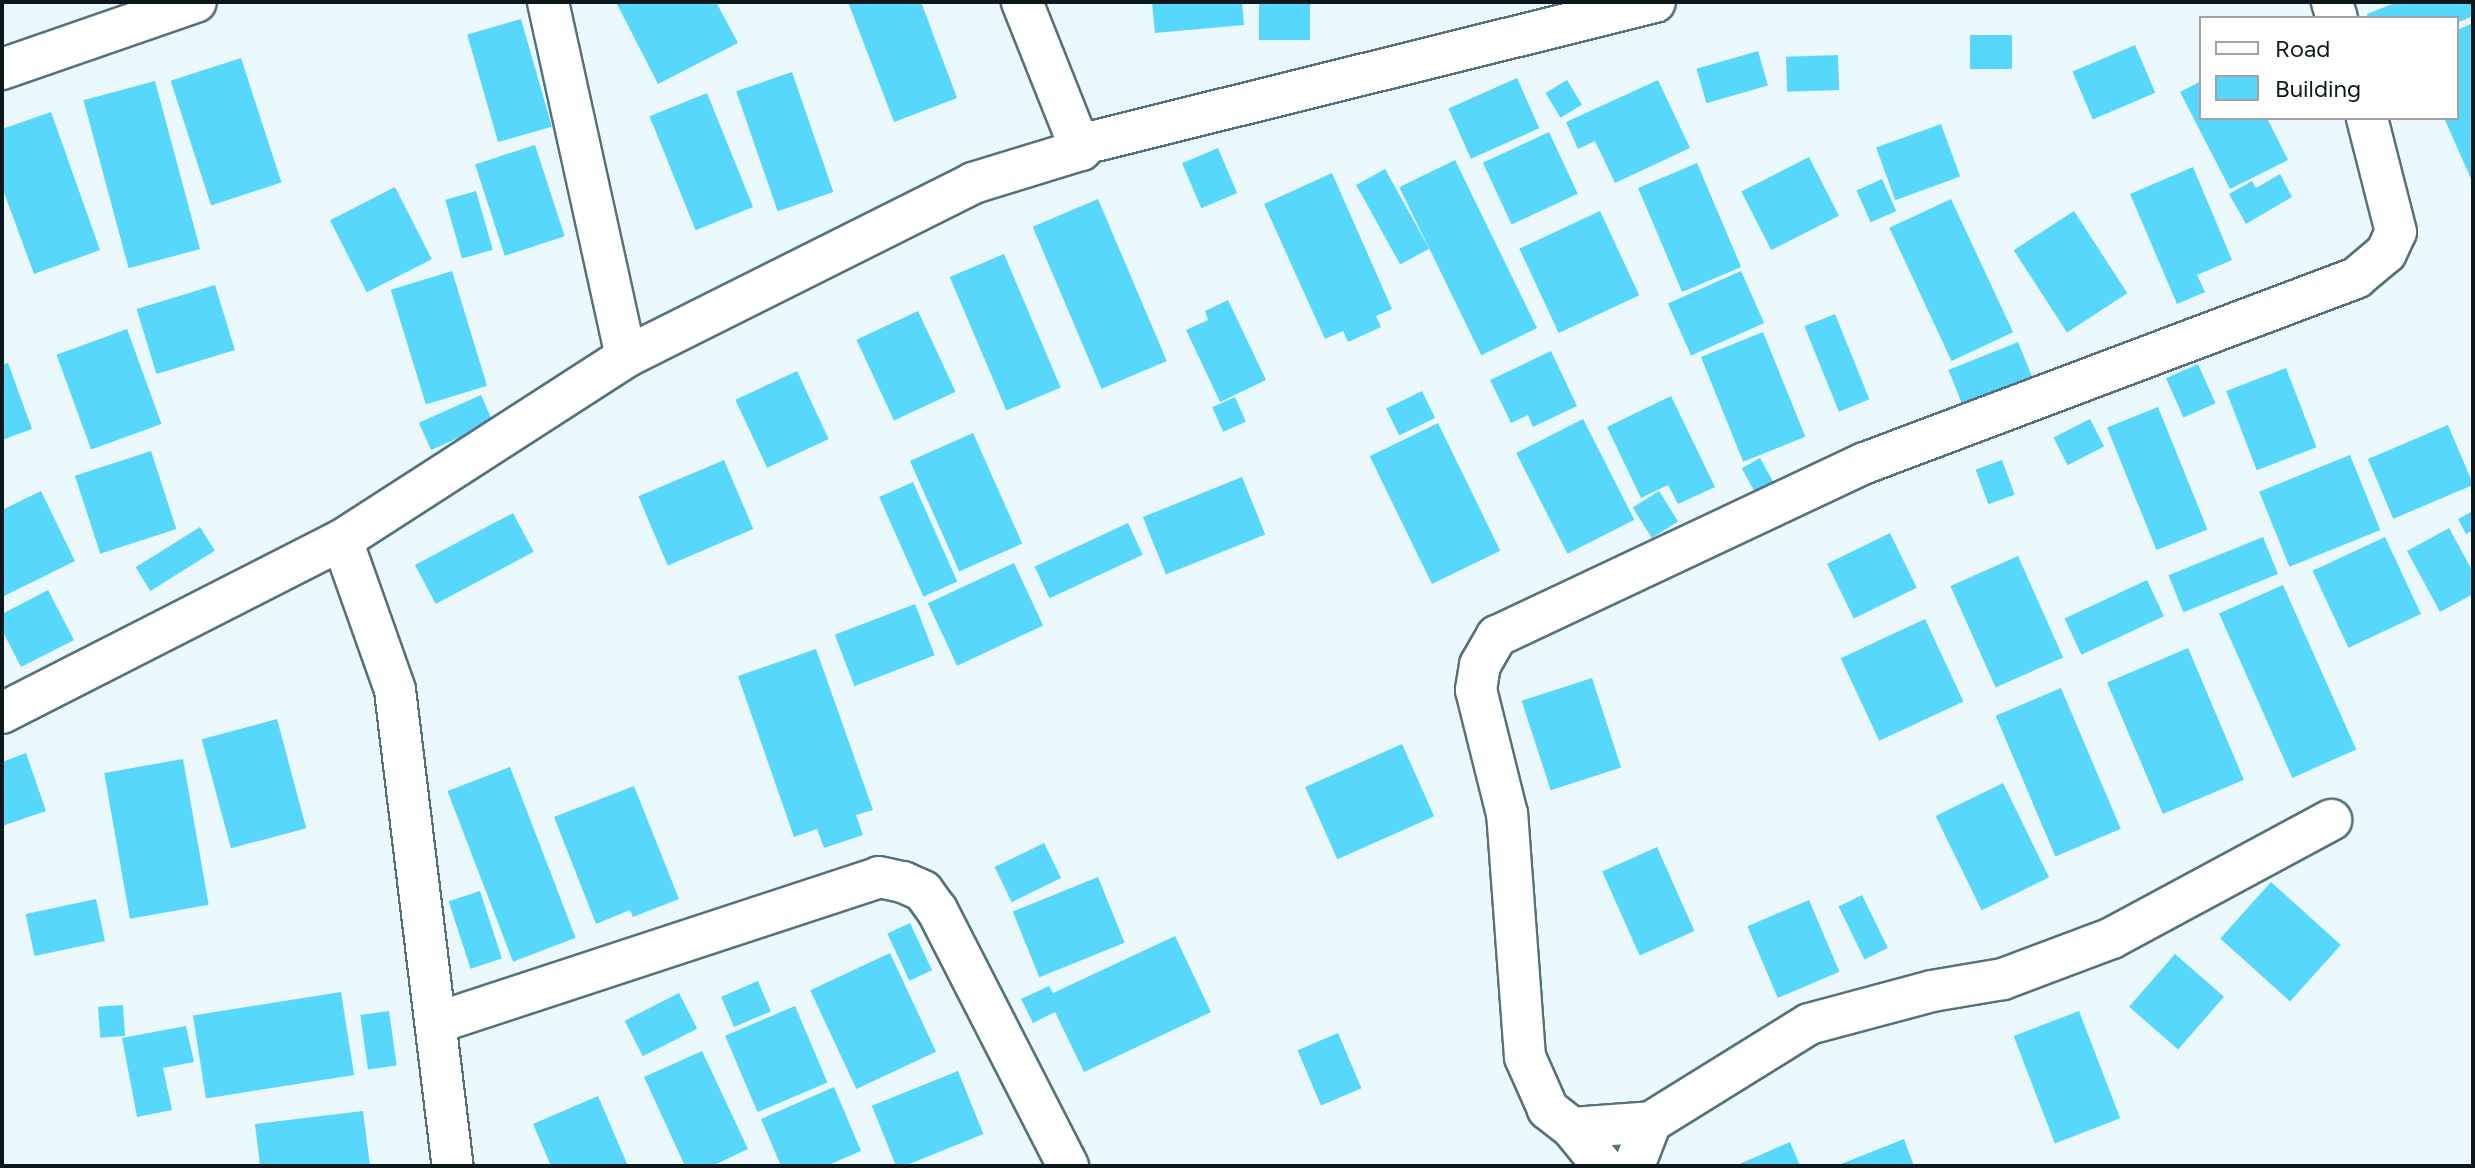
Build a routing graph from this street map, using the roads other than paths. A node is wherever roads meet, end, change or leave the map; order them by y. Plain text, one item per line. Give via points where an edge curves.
1 (196, 2) edge
2 (548, 2) edge
3 (1022, 2) edge
4 (1655, 2) edge
5 (2, 69) edge
6 (2368, 120) edge
7 (1081, 150) junction
8 (626, 357) junction
9 (342, 540) junction
10 (2, 713) edge
11 (2331, 820) dead end
12 (439, 1022) junction
13 (1651, 1122) junction
14 (1572, 1128) junction
15 (453, 1166) edge
16 (1068, 1166) edge
17 (1603, 1166) edge
18 (1634, 1166) edge

1 - 5 street
2 - 8 street
3 - 7 street
4 - 7 street via 1087,143
6 - 14 street via 2396,232 2386,253 2356,278 1865,463 1497,636 1480,665 1476,690 1507,814 1525,1057 1548,1109
7 - 8 street via 973,183
8 - 9 street
9 - 10 street
9 - 12 street via 395,690
11 - 13 street via 2083,949 2003,979 1932,991 1809,1024
12 - 15 street
12 - 16 street via 879,877 903,882 923,891 937,910
13 - 14 street
13 - 18 street
14 - 17 street

